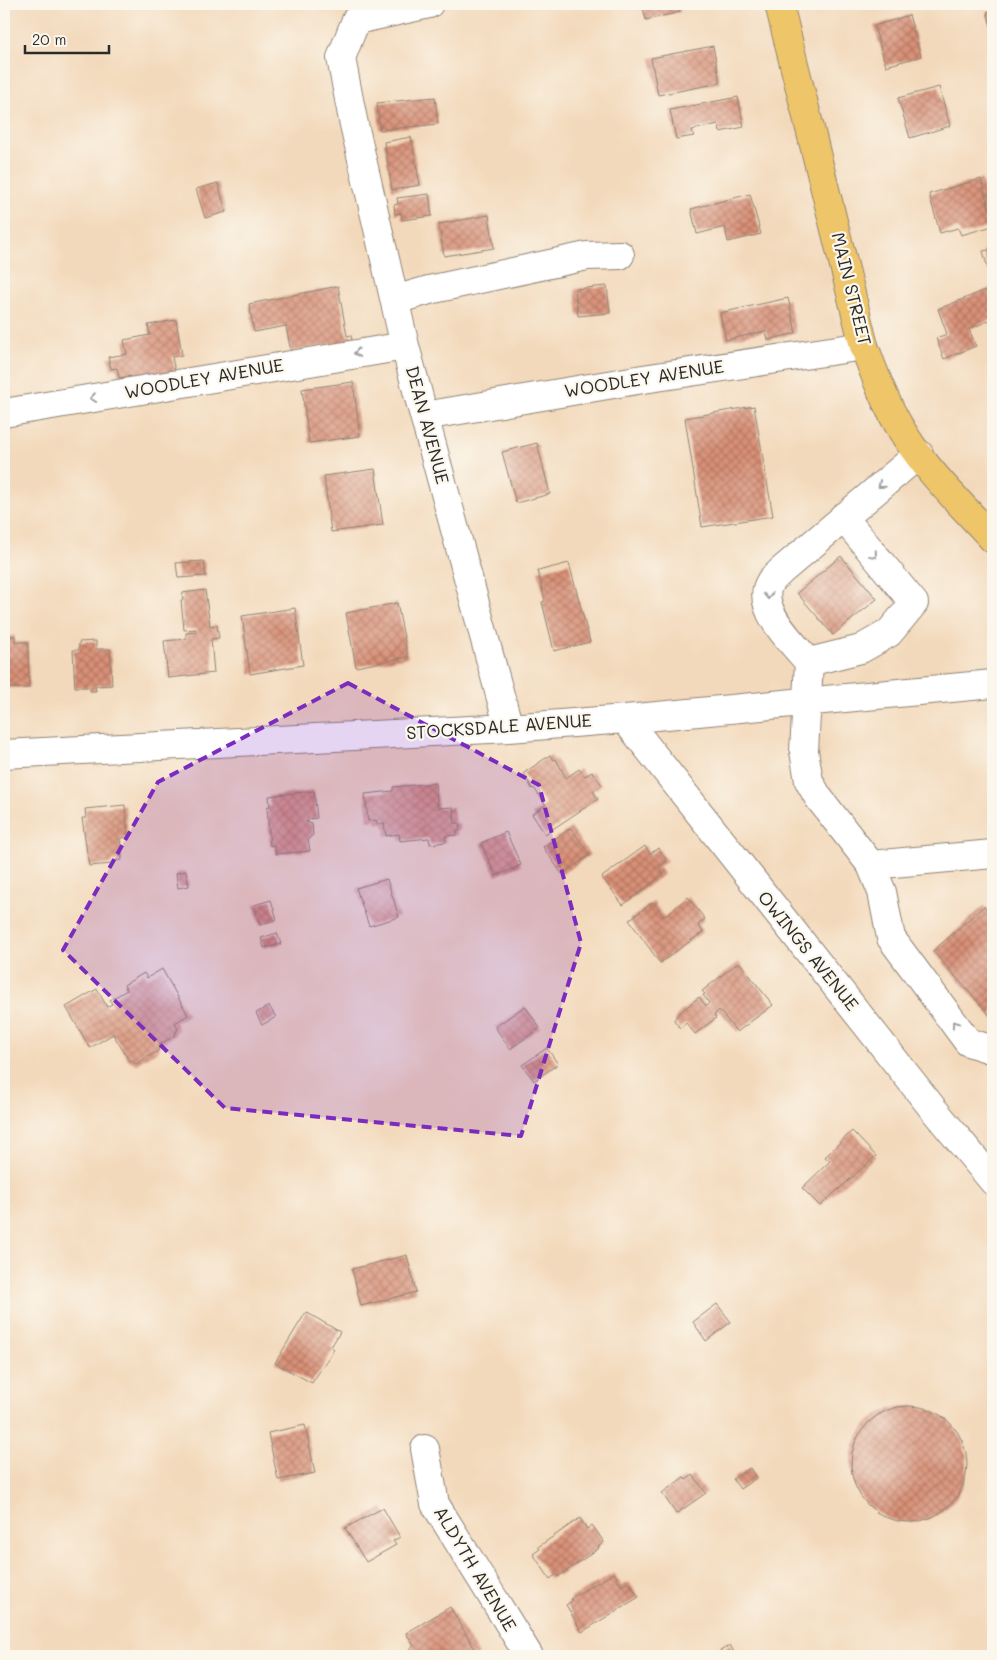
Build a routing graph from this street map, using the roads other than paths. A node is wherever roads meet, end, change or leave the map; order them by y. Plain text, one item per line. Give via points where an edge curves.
1 (429, 4) edge
2 (779, 4) edge
3 (620, 255) dead end
4 (394, 300) junction
5 (405, 346) junction
6 (864, 346) junction
7 (4, 413) edge
8 (424, 416) junction
9 (919, 454) junction
10 (843, 517) junction
11 (993, 539) edge
12 (809, 662) junction
13 (993, 684) edge
14 (808, 703) junction
15 (625, 719) junction
16 (508, 728) junction
17 (4, 754) edge
18 (993, 854) edge
19 (871, 865) junction
20 (993, 1050) edge
21 (993, 1181) edge
22 (425, 1448) dead end
23 (529, 1656) edge

1 - 4 street, DEAN AVENUE via 356,20 342,58
2 - 6 main road, MAIN STREET
3 - 4 street via 587,256
4 - 5 street, DEAN AVENUE
5 -> 7 street, WOODLEY AVENUE
5 - 8 street, DEAN AVENUE
6 - 8 street, WOODLEY AVENUE
6 - 9 main road, MAIN STREET via 898,425
8 - 16 street, DEAN AVENUE
9 -> 10 street
9 - 11 main road, MAIN STREET
10 -> 12 street via 769,583 766,597 772,617
10 -> 12 street via 914,603 889,633 861,649
12 - 14 street
13 - 14 street, STOCKSDALE AVENUE
14 - 15 street, STOCKSDALE AVENUE
14 - 19 street via 804,751 809,781
15 - 16 street, STOCKSDALE AVENUE
15 - 21 street, OWINGS AVENUE
16 - 17 street, STOCKSDALE AVENUE
18 - 19 street
20 -> 19 street via 968,1042 891,938 882,892
22 - 23 street, ALDYTH AVENUE via 435,1504

